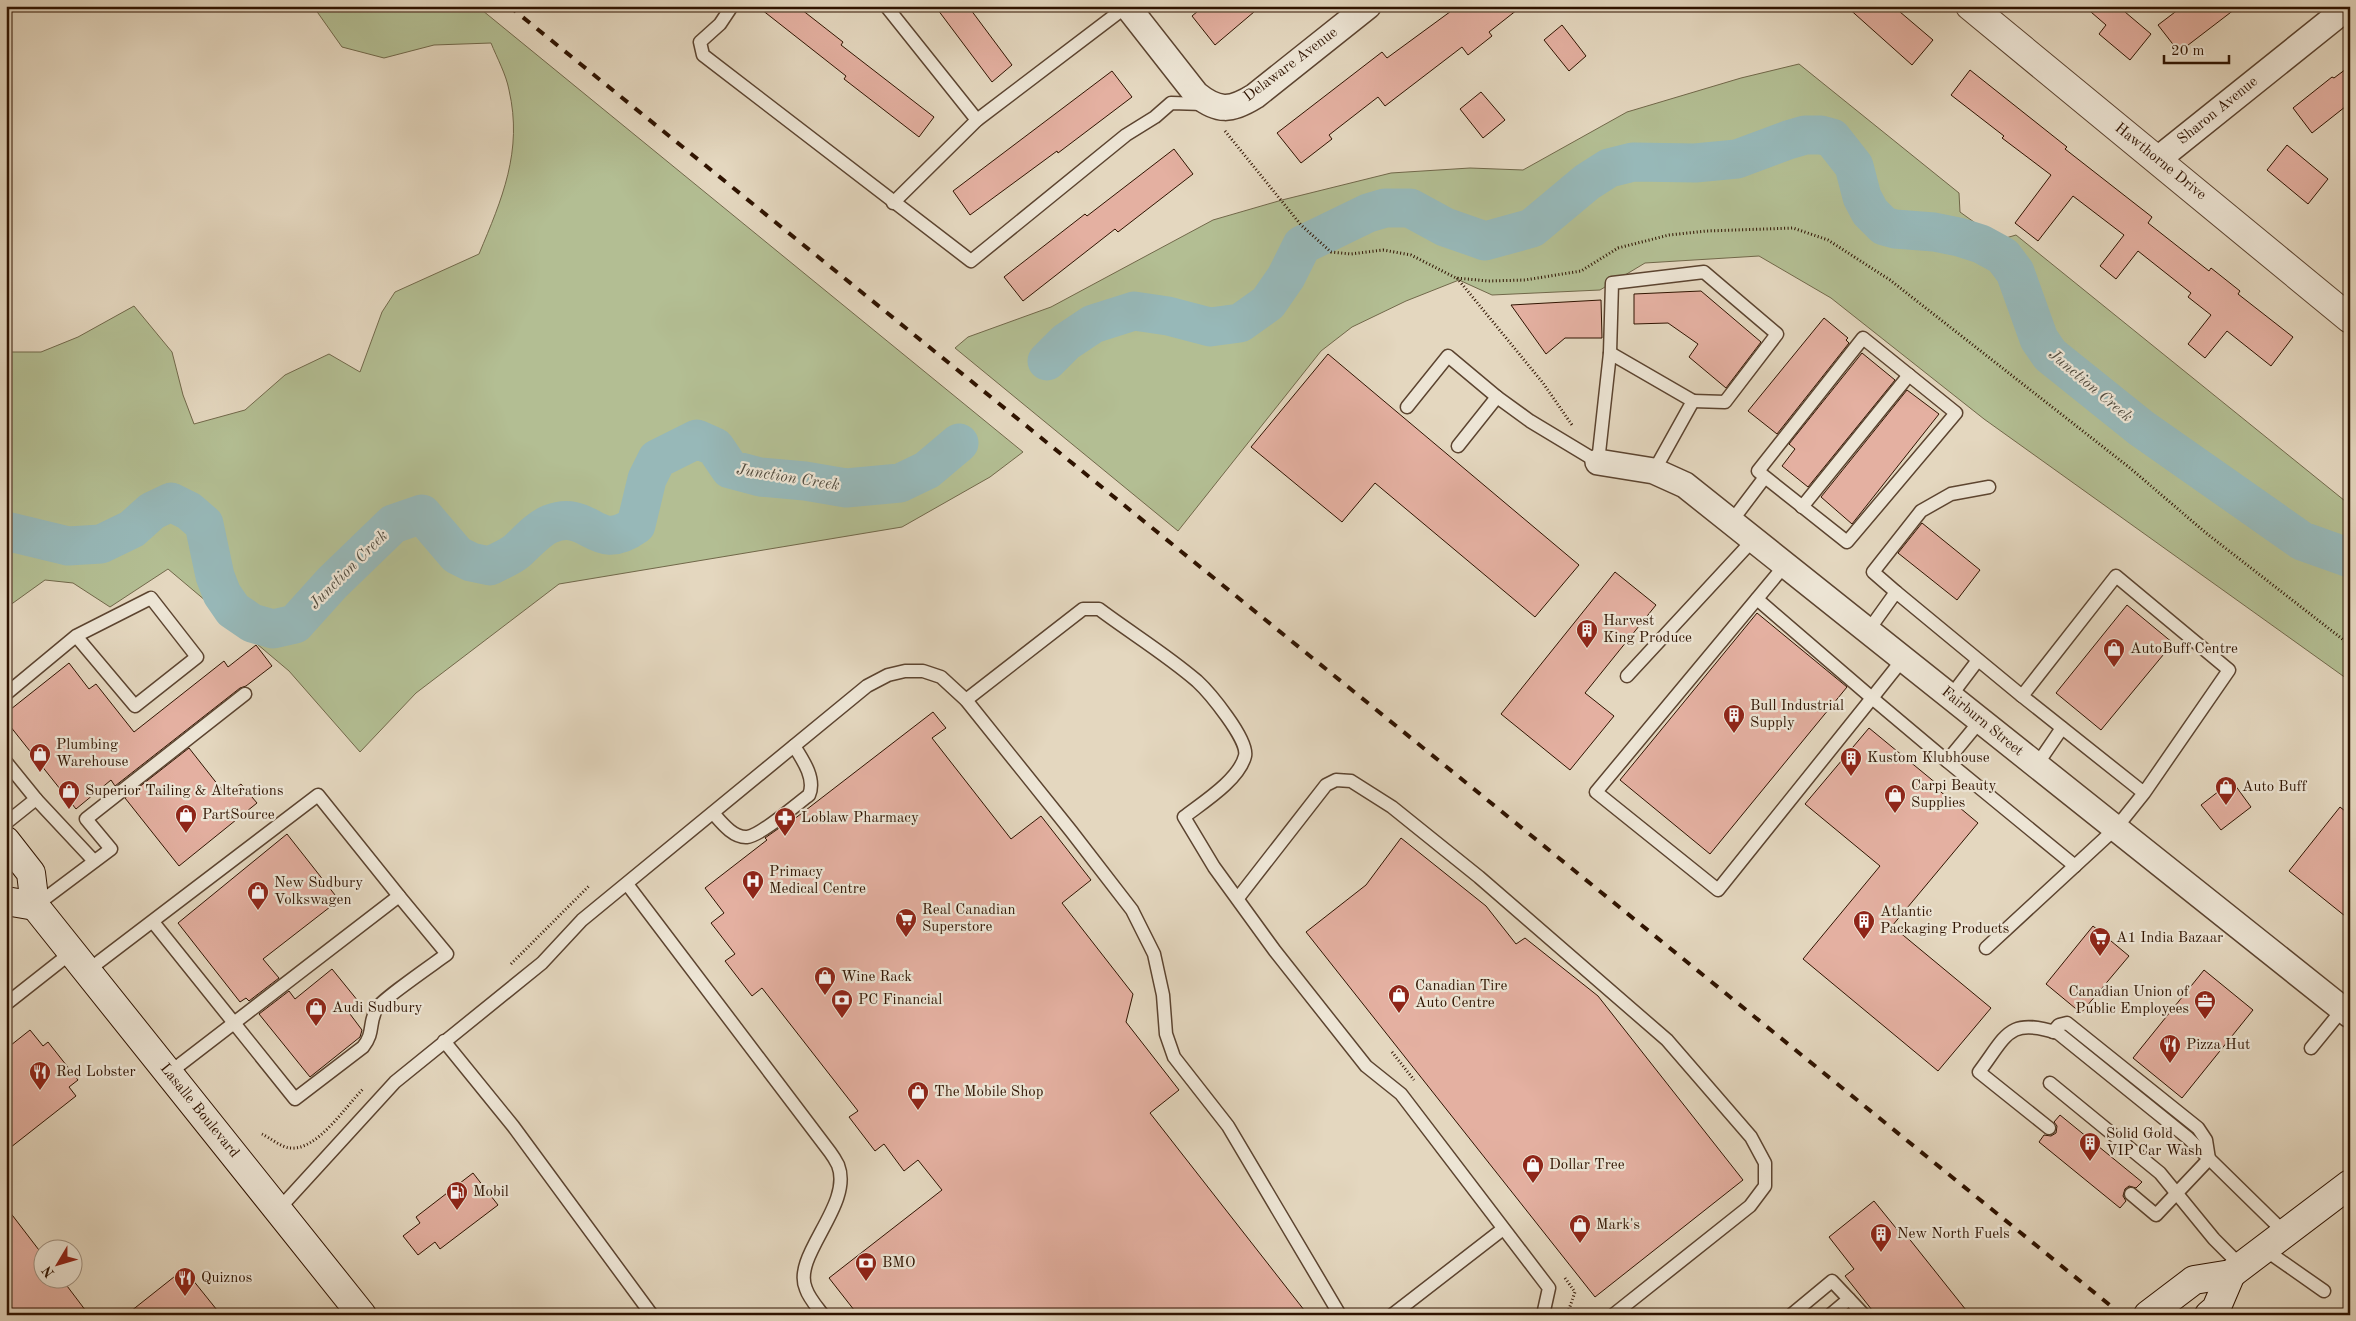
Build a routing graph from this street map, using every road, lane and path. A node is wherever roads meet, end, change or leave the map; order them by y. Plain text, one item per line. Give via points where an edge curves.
1 (732, 6) edge
2 (886, 6) edge
3 (1127, 6) edge
4 (1368, 6) edge
5 (1970, 6) edge
6 (2349, 6) edge
7 (1209, 104) junction
8 (977, 120) junction
9 (2158, 160) junction
10 (893, 203) junction
11 (2350, 319) edge
12 (1610, 353) junction
13 (1909, 375) junction
14 (1497, 397) junction
15 (1693, 400) junction
16 (1407, 407) dead end
17 (1576, 431) dead end
18 (1458, 446) dead end
19 (1598, 462) junction
20 (1654, 471) junction
21 (1765, 477) junction
22 (1989, 487) dead end
23 (1802, 507) junction
24 (1731, 522) junction
25 (1753, 540) junction
26 (1785, 565) junction
27 (1896, 592) junction
28 (1757, 599) junction
29 (1868, 631) junction
30 (76, 636) junction
31 (1903, 659) junction
32 (1978, 660) junction
33 (1627, 676) dead end
34 (6, 694) edge
35 (245, 694) dead end
36 (2022, 696) junction
37 (1950, 697) junction
38 (1872, 698) junction
39 (966, 700) junction
40 (1980, 721) junction
41 (2062, 728) junction
42 (794, 746) junction
43 (1947, 761) junction
44 (6, 762) edge
45 (2036, 766) junction
46 (2144, 792) junction
47 (36, 799) junction
48 (713, 813) junction
49 (6, 823) edge
50 (2116, 828) junction
51 (6, 841) edge
52 (94, 861) junction
53 (2075, 866) junction
54 (627, 884) junction
55 (399, 896) junction
56 (1238, 898) junction
57 (6, 901) edge
58 (35, 906) junction
59 (153, 922) junction
60 (1986, 948) dead end
61 (80, 961) junction
62 (6, 1004) edge
63 (2346, 1012) edge
64 (233, 1022) junction
65 (444, 1042) junction
66 (2311, 1048) dead end
67 (168, 1073) junction
68 (2050, 1083) dead end
69 (2049, 1128) dead end
70 (2209, 1159) junction
71 (2350, 1184) edge
72 (2176, 1193) junction
73 (2131, 1194) dead end
74 (278, 1210) junction
75 (1503, 1228) junction
76 (2286, 1232) junction
77 (2264, 1249) junction
78 (2236, 1270) junction
79 (2324, 1291) dead end
80 (1849, 1299) junction
81 (353, 1308) edge
82 (652, 1315) edge
83 (823, 1315) edge
84 (1340, 1315) edge
85 (1392, 1315) edge
86 (1542, 1315) edge
87 (1612, 1315) edge
88 (1791, 1315) edge
89 (1830, 1315) edge
90 (1864, 1315) edge
91 (2148, 1315) edge
92 (2209, 1315) edge

1 - 10 lane via 720,24 700,42 703,55
2 - 8 lane
3 - 7 street via 1170,63 1196,94
3 - 8 lane
4 - 7 street, Delaware Avenue via 1242,104 1226,109
5 - 9 main road, Hawthorne Drive
6 - 9 street, Sharon Avenue
7 - 10 lane via 1171,103 971,261
7 - 17 path via 1222,128 1301,225 1331,252 1351,254 1384,250 1410,255 1456,278 1543,383
8 - 10 lane
9 - 11 main road, Hawthorne Drive
12 - 15 lane
12 - 15 lane via 1612,283 1704,272 1777,334 1725,402
12 - 19 lane
13 - 21 lane via 1862,338 1758,471
13 - 23 lane
13 - 23 lane via 1956,413 1847,542
14 - 16 lane via 1448,356
14 - 18 lane
14 - 19 lane via 1530,422
15 - 20 lane
19 - 20 street, Fairburn Street
20 - 24 street, Fairburn Street via 1685,485
21 - 23 lane
21 - 24 lane
22 - 27 lane via 1951,494 1921,511 1872,572
24 - 25 street, Fairburn Street
25 - 26 street, Fairburn Street
25 - 33 lane
26 - 28 lane
26 - 29 street, Fairburn Street
27 - 29 lane
27 - 32 lane
28 - 38 lane
28 - 38 lane via 1596,792 1718,890
29 - 31 street, Fairburn Street
30 - 30 lane via 135,706 197,657 150,598
30 - 34 lane
31 - 37 street, Fairburn Street
31 - 38 lane
32 - 36 lane
32 - 37 lane
35 - 52 lane via 86,819 111,849
36 - 41 lane
36 - 46 lane via 2116,576 2229,670
37 - 40 street, Fairburn Street
38 - 43 lane
39 - 42 lane via 941,677 923,671 888,675 867,686
39 - 56 lane via 1083,610 1099,609 1198,682 1244,743 1246,756 1233,777 1184,818 1214,867
39 - 84 lane via 1132,910 1154,954 1163,995 1166,1034 1174,1057 1228,1126
40 - 43 lane
40 - 45 street, Fairburn Street
41 - 45 lane
41 - 46 lane
42 - 48 lane
42 - 48 lane via 806,764 812,787 809,795 748,837 727,828
43 - 53 lane
44 - 47 lane
45 - 50 street, Fairburn Street
46 - 50 lane
47 - 49 lane
47 - 52 lane
48 - 54 lane
50 - 53 lane
50 - 63 street, Fairburn Street
51 - 58 main road via 31,872
52 - 58 lane
53 - 60 lane
54 - 65 lane via 582,920 542,963
54 - 83 lane via 839,1166 840,1185 834,1207 803,1274 805,1288
55 - 59 lane via 318,795
55 - 64 lane
55 - 64 lane via 447,954 377,1006 370,1038 363,1047 295,1098
56 - 75 lane via 1356,1054 1401,1094
56 - 87 lane via 1326,785 1336,780 1350,781 1392,807 1479,877 1667,1040 1751,1136 1765,1163 1764,1186 1750,1206
57 - 58 main road
58 - 61 main road, Lasalle Boulevard
59 - 61 lane
59 - 64 lane
61 - 62 lane
61 - 67 main road, Lasalle Boulevard
63 - 66 lane
64 - 67 lane
65 - 74 lane via 395,1082
65 - 82 lane via 512,1126
67 - 74 main road, Lasalle Boulevard
68 - 72 lane via 2160,1173
69 - 70 lane via 1980,1072 2011,1031 2021,1026 2037,1026 2053,1032 2063,1022 2118,1062 2198,1128 2206,1140
70 - 72 lane
70 - 76 lane
71 - 76 main road
72 - 73 lane via 2156,1214
72 - 78 lane
74 - 81 main road, Lasalle Boulevard
75 - 85 lane
75 - 86 lane via 1549,1288
76 - 77 main road
77 - 78 main road
77 - 79 lane
78 - 91 main road via 2194,1280
78 - 92 main road via 2216,1309
80 - 88 lane via 1832,1281
80 - 89 lane
80 - 90 lane

